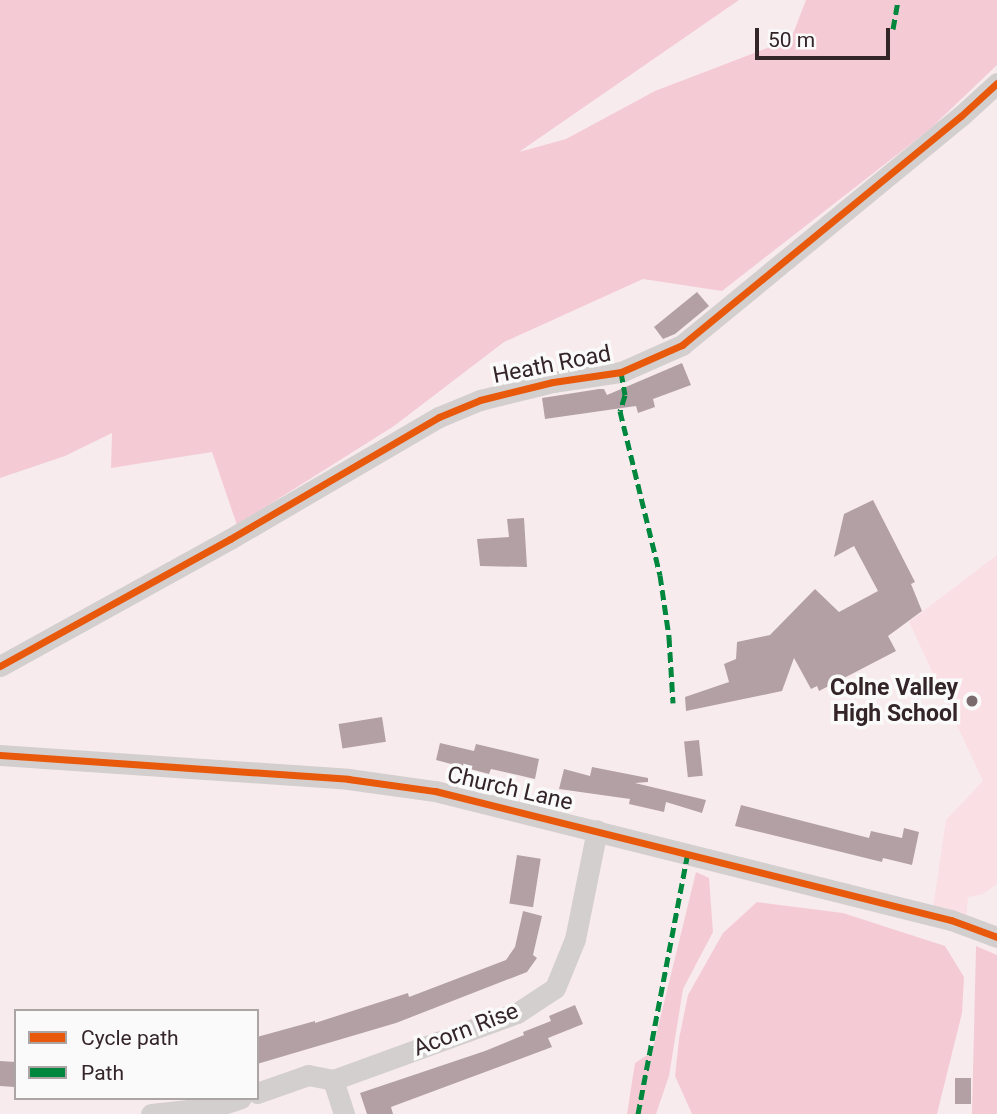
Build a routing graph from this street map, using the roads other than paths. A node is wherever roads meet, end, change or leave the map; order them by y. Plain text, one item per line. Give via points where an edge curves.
1 (997, 82) edge
2 (0, 666) edge
3 (0, 755) edge
4 (597, 830) junction
5 (997, 937) edge
6 (333, 1080) junction
7 (259, 1092) edge
8 (235, 1100) edge
9 (151, 1114) edge
10 (344, 1114) edge

1 - 2 street, Heath Road via 961,117 682,345 621,372 480,400 439,417
3 - 4 street, Church Lane via 348,779 435,791
4 - 5 street, Church Lane via 951,920
4 - 6 street, Acorn Rise via 575,939 555,988 517,1013
6 - 7 street, Acorn Rise via 308,1075
6 - 10 street
8 - 9 street

